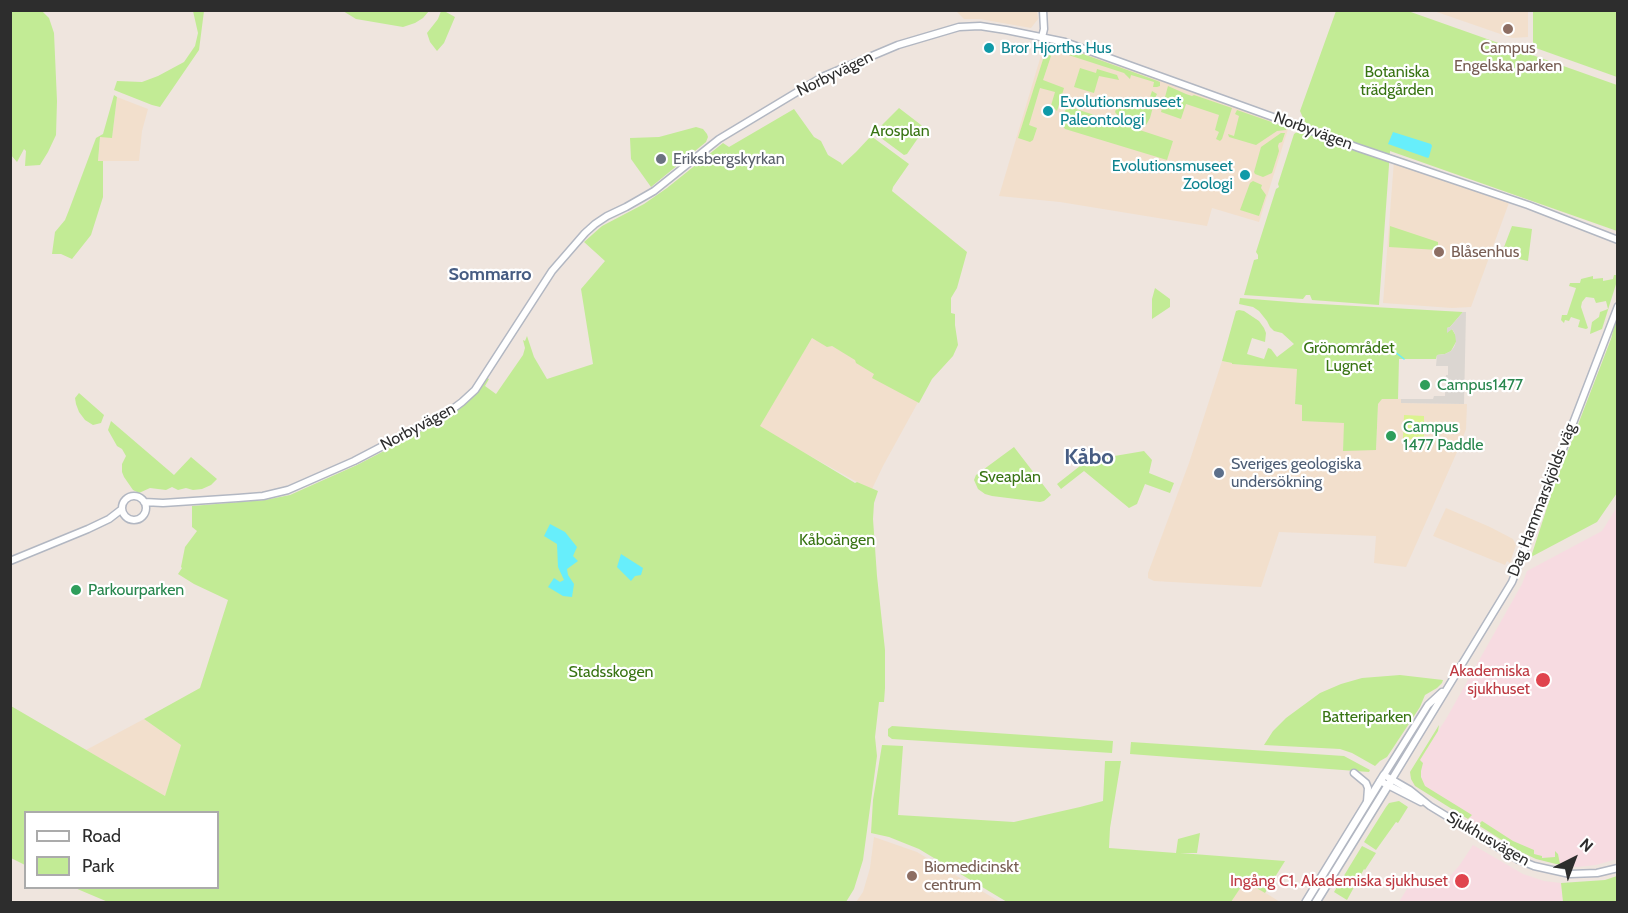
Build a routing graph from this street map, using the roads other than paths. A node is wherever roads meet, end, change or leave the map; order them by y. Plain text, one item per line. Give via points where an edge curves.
1 (1043, 10) edge
2 (1042, 37) junction
3 (1617, 240) edge
4 (1617, 306) edge
5 (145, 506) junction
6 (123, 513) junction
7 (10, 561) edge
8 (1449, 685) junction
9 (1354, 773) dead end
10 (1382, 778) junction
11 (1390, 783) junction
12 (1367, 803) junction
13 (1617, 868) edge
14 (1306, 903) edge
15 (1316, 903) edge

1 - 2 street
2 - 3 street, Norbyvägen via 1076,45
2 - 5 street, Norbyvägen via 980,26 959,27 898,45 822,77 719,139 654,191 607,216 585,233 552,271 475,390 450,411 288,490 263,496
4 - 8 street, Dag Hammarskjölds väg via 1512,582
5 - 6 street via 137,520 128,519
5 - 6 street via 137,496 129,497 122,504
6 - 7 street
8 - 10 street, Dag Hammarskjölds väg via 1428,705
8 - 11 street, Dag Hammarskjölds väg
9 - 12 street via 1366,783
10 - 11 street, Sjukhusvägen
10 - 12 main road, Dag Hammarskjölds väg
11 - 13 street, Sjukhusvägen via 1534,866 1570,874
11 - 15 main road, Dag Hammarskjölds väg
12 - 14 main road, Dag Hammarskjölds väg

